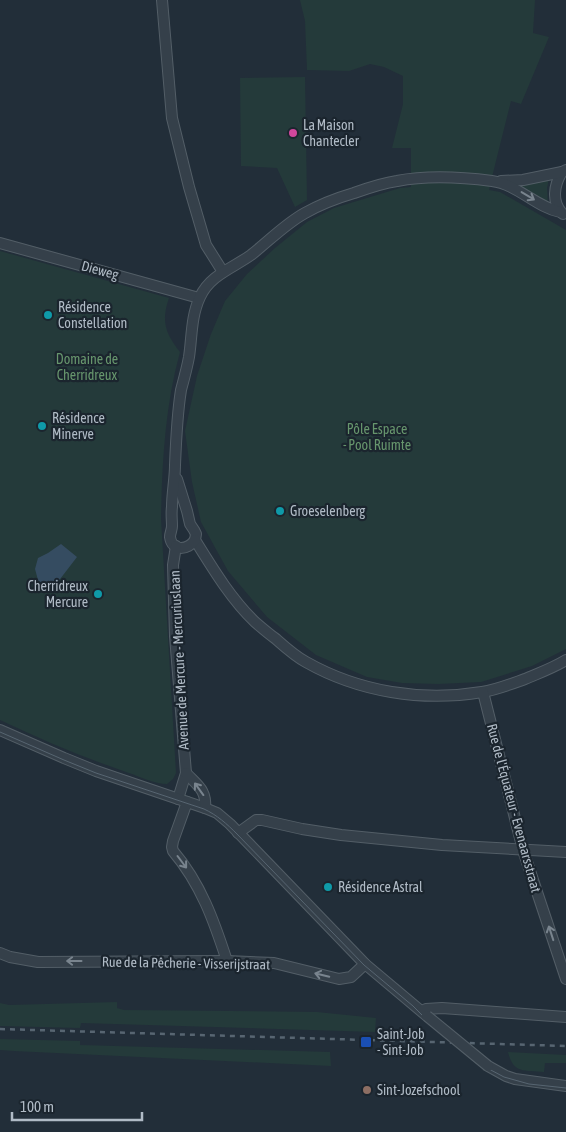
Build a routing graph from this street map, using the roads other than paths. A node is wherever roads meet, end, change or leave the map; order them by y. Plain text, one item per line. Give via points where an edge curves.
1 (162, 0) edge
2 (564, 171) edge
3 (494, 181) junction
4 (564, 214) edge
5 (0, 243) edge
6 (223, 272) junction
7 (199, 298) junction
8 (175, 474) junction
9 (190, 524) junction
10 (172, 529) junction
11 (195, 540) junction
12 (176, 546) junction
13 (566, 660) edge
14 (483, 692) junction
15 (0, 730) edge
16 (186, 773) junction
17 (182, 800) junction
18 (205, 808) junction
19 (238, 833) junction
20 (523, 850) junction
21 (566, 852) edge
22 (0, 953) edge
23 (227, 961) junction
24 (365, 964) junction
25 (566, 979) edge
26 (424, 1014) junction
27 (566, 1017) edge
28 (566, 1086) edge

1 - 6 street via 172,118 206,245
2 - 3 street via 523,180
2 - 4 street via 554,190 556,202
3 -> 4 street
3 - 6 street via 416,178 329,201 299,216 251,255
5 - 7 street, Dieweg
6 - 7 street
7 - 8 street via 181,391
8 - 9 street
8 - 10 street
9 - 10 street via 179,523
9 - 11 street via 196,534
10 - 12 street via 170,536
11 - 12 street via 186,548
11 - 14 street via 255,622 305,662 341,678 400,694 451,696
12 - 16 street, Avenue de Mercure - Mercuriuslaan via 173,565 175,636
13 - 14 street
14 - 20 street, Rue de l'Équateur - Evenaarsstraat
15 - 17 street via 96,771
16 - 17 street, Avenue de Mercure - Mercuriuslaan
18 -> 16 street via 204,792
17 - 18 street
17 -> 23 street, Avenue de Mercure - Mercuriuslaan via 172,847 191,874 210,911
18 - 19 street via 221,816
19 - 20 street via 256,820 262,820 341,835
19 - 24 street
20 - 21 street
25 -> 20 street, Rue de l'Équateur - Evenaarsstraat
23 -> 22 street, Rue de la Pêcherie - Visserijstraat via 38,962
24 -> 23 street, Rue de la Pêcherie - Visserijstraat via 351,978 339,979 274,963
24 - 26 street
26 - 27 street via 426,1009 442,1008
26 - 28 street, bridge via 488,1066 506,1076

